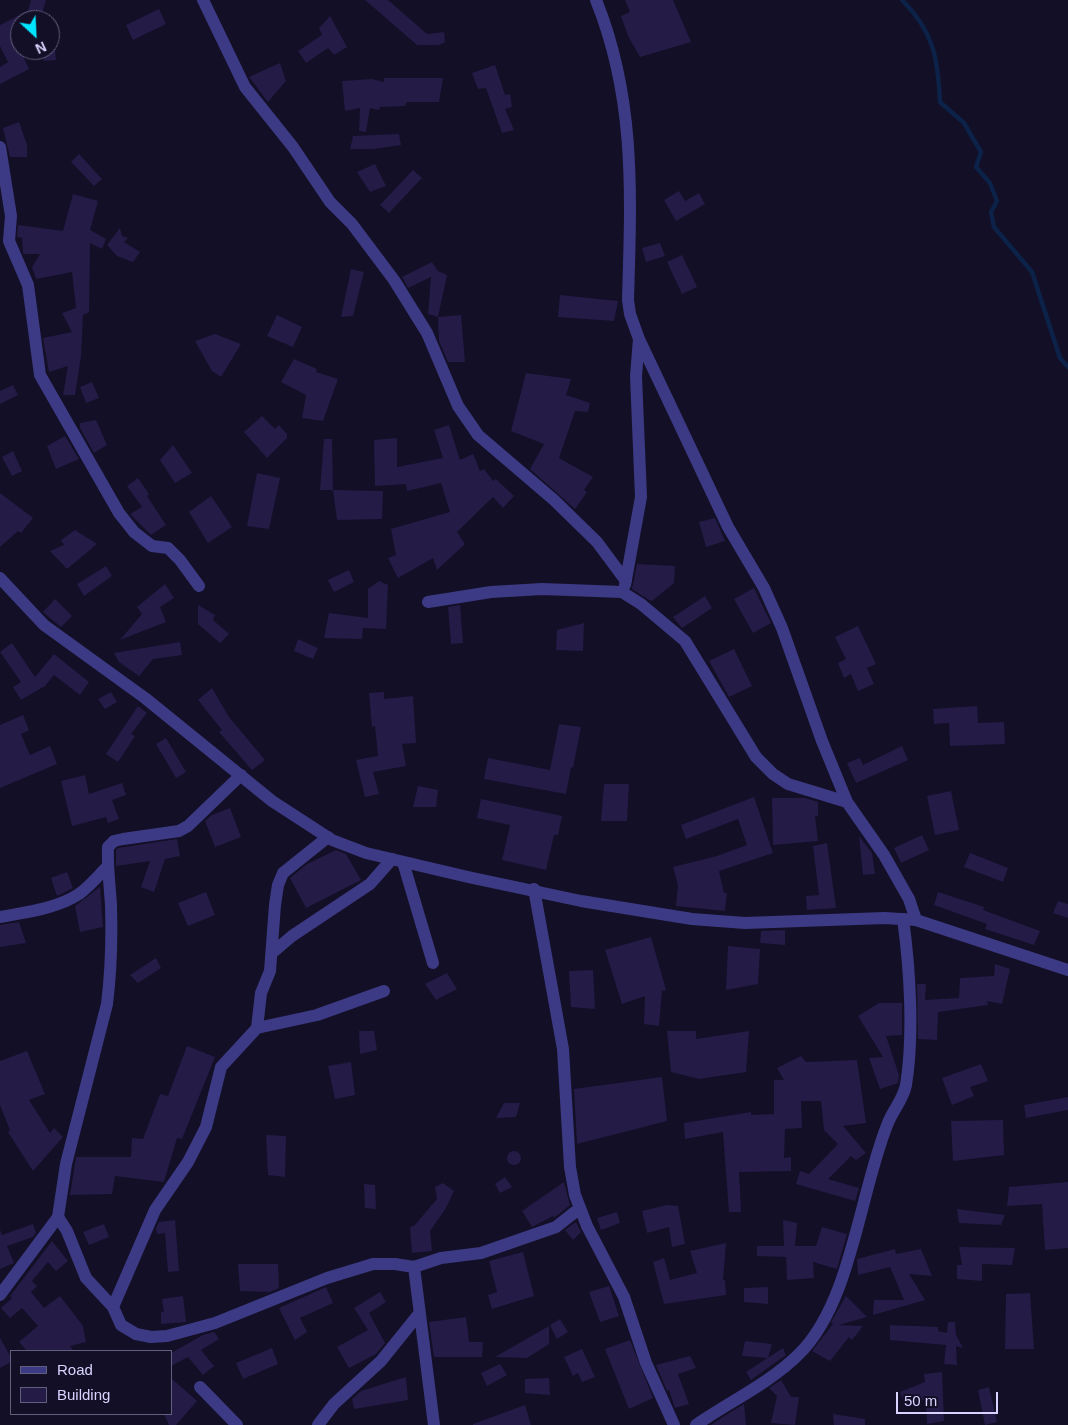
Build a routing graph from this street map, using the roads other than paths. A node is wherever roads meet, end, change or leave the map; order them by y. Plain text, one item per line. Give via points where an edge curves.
1 (203, 0) edge
2 (596, 0) edge
3 (0, 147) edge
4 (6, 214) edge
5 (639, 339) junction
6 (0, 578) edge
7 (199, 586) dead end
8 (624, 587) junction
9 (428, 602) dead end
10 (241, 775) junction
11 (847, 802) junction
12 (328, 837) junction
13 (397, 861) junction
14 (107, 867) junction
15 (534, 889) junction
16 (0, 917) edge
17 (903, 919) junction
18 (916, 920) junction
19 (272, 953) junction
20 (434, 963) dead end
21 (1068, 970) edge
22 (384, 991) dead end
23 (257, 1028) junction
24 (580, 1208) junction
25 (58, 1217) junction
26 (414, 1267) junction
27 (0, 1295) edge
28 (113, 1307) junction
29 (418, 1315) junction
30 (200, 1387) dead end
31 (237, 1425) edge
32 (318, 1425) edge
33 (434, 1425) edge
34 (674, 1425) edge
35 (696, 1425) edge

1 - 8 street via 245,87 293,147 330,202 352,224 427,332 458,406 478,435 597,542
2 - 5 street via 615,54 626,115 631,188 628,300
3 - 4 street
4 - 7 street via 9,241 28,285 40,375 119,513 134,532 152,546 168,548
5 - 8 street via 636,376 640,497
5 - 11 street via 728,527 764,588 782,628
6 - 10 street via 44,625 145,698
8 - 9 street via 491,592
8 - 11 street via 685,640 756,757 773,774 796,787
10 - 12 street via 272,801
10 - 14 street via 179,831 114,841 108,847
11 - 18 street via 884,855 909,899
12 - 13 street via 366,853
12 - 19 street via 283,874 278,884
13 - 15 street
13 - 19 street via 370,884
13 - 20 street
14 - 16 street via 80,894 70,899
14 - 25 street via 111,920 107,1004 66,1164
15 - 17 street via 692,919 745,923
15 - 24 street via 563,1049 570,1167
17 - 18 street
17 - 35 street via 909,963 906,1087 888,1122 845,1268 823,1324 800,1354
18 - 21 street
19 - 23 street via 270,971 261,993
22 - 23 street via 317,1015
23 - 28 street via 222,1067 206,1127 188,1162 155,1210
24 - 26 street via 556,1227 522,1240 481,1253 442,1258
24 - 34 street via 606,1267 624,1297 646,1363
25 - 27 street
25 - 28 street via 86,1278
26 - 28 street via 373,1264 327,1278 215,1323 167,1336 136,1334 121,1325
26 - 29 street
29 - 32 street via 381,1361 334,1404
29 - 33 street
30 - 31 street

